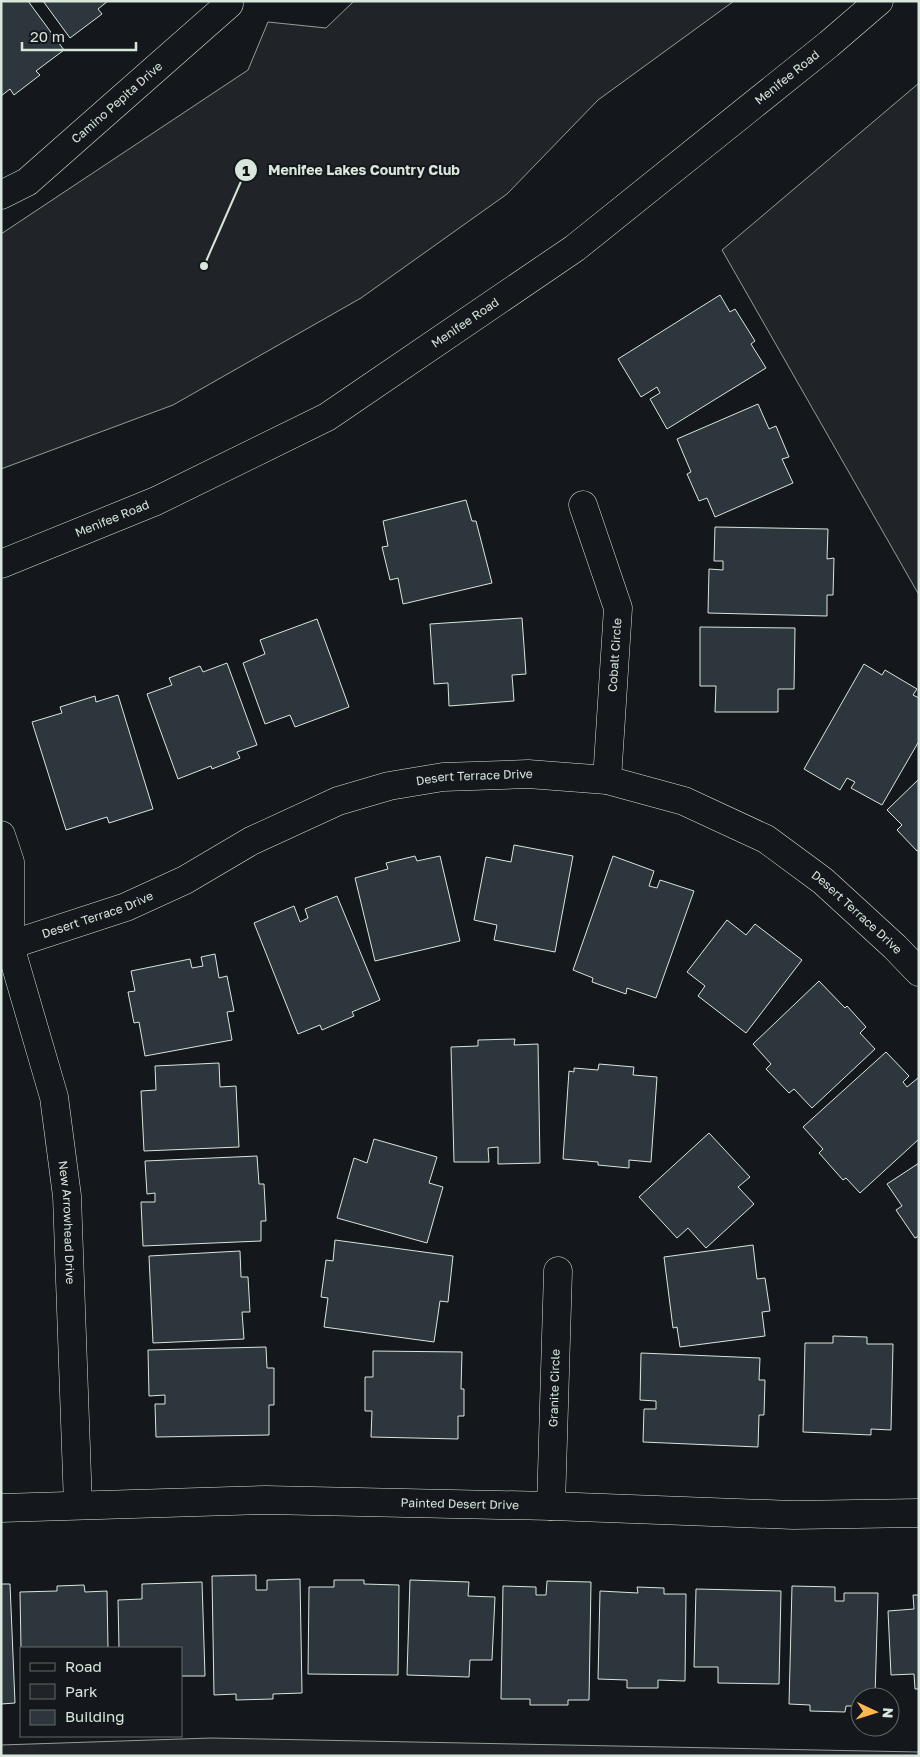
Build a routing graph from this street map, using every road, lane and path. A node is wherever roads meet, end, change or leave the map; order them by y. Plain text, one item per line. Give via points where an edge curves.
1 (880, 1) edge
2 (228, 3) edge
3 (1, 195) edge
4 (583, 505) dead end
5 (1, 564) edge
6 (607, 780) junction
7 (1, 835) edge
8 (4, 943) edge
9 (919, 972) edge
10 (558, 1271) dead end
11 (78, 1505) junction
12 (551, 1506) junction
13 (1, 1508) edge
14 (919, 1513) edge

1 - 5 street, Menifee Road via 575,248 327,417 156,502
2 - 3 street, Camino Pepita Drive via 27,182
4 - 6 street, Cobalt Circle via 618,608
6 - 8 street, Desert Terrace Drive via 528,774 443,777 389,786 338,801 302,817 251,841 185,880 126,907
6 - 9 street, Desert Terrace Drive via 684,801 766,839 822,881
7 - 8 street, New Arrowhead Drive via 10,862
8 - 11 street, New Arrowhead Drive via 54,1097 67,1196
10 - 12 street, Granite Circle
11 - 12 street, Painted Desert Drive via 266,1500
11 - 13 street, Painted Desert Drive
12 - 14 street, Painted Desert Drive via 793,1515

